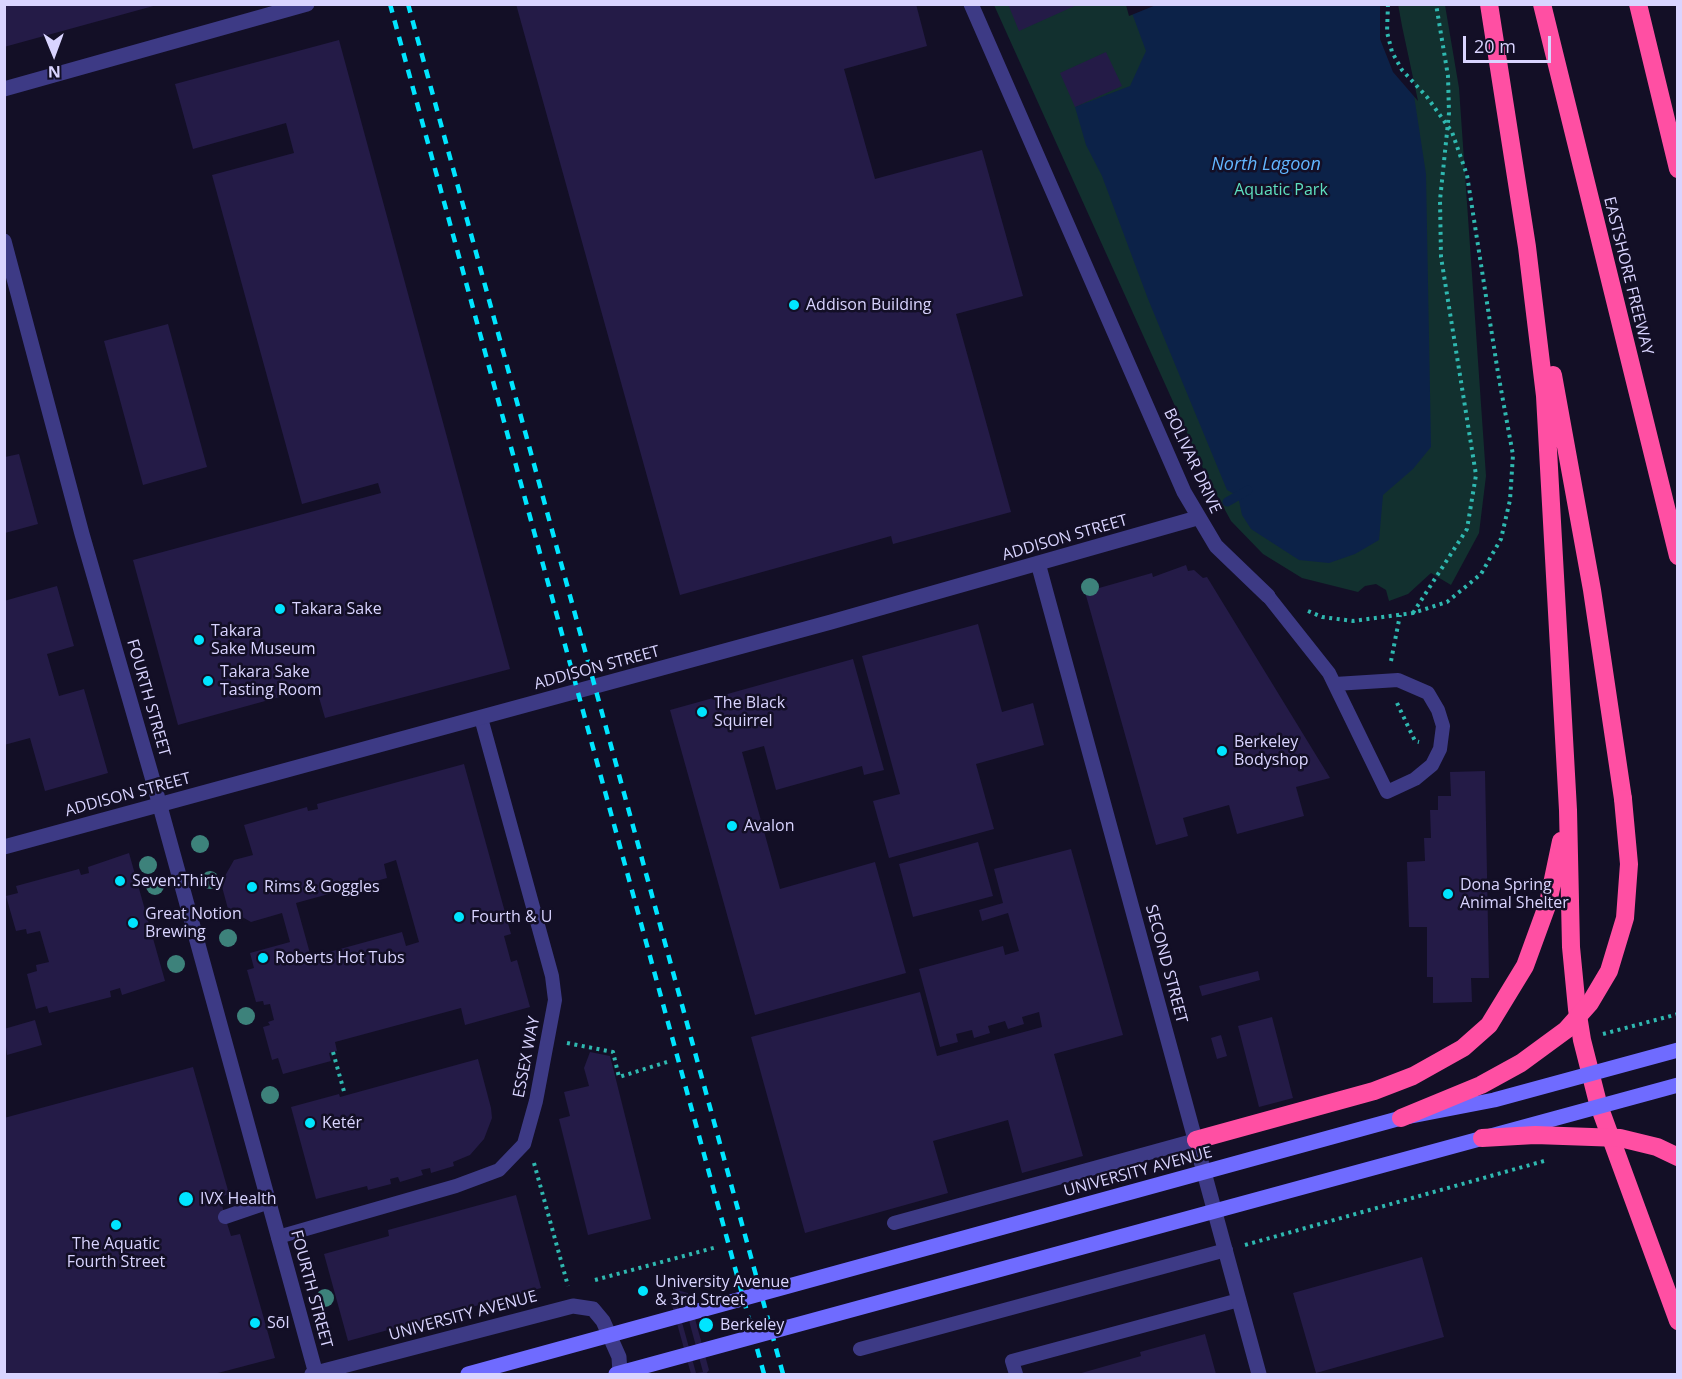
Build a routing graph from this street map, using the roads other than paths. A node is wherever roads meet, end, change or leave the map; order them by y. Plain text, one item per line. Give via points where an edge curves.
1 (307, 4) edge
2 (1489, 4) edge
3 (1542, 4) edge
4 (1638, 4) edge
5 (973, 8) edge
6 (4, 89) edge
7 (1677, 169) edge
8 (4, 241) edge
9 (1527, 247) junction
10 (1197, 518) junction
11 (1677, 556) edge
12 (1038, 563) junction
13 (1268, 596) joint
14 (1335, 684) junction
15 (481, 718) junction
16 (1565, 762) junction
17 (160, 805) junction
18 (4, 848) edge
19 (1677, 1050) edge
20 (1677, 1085) edge
21 (1401, 1118) junction
22 (1482, 1138) junction
23 (1196, 1140) junction
24 (1677, 1157) edge
25 (269, 1202) junction
26 (225, 1217) dead end
27 (894, 1223) dead end
28 (278, 1237) junction
29 (1226, 1250) junction
30 (1239, 1300) junction
31 (1677, 1321) edge
32 (860, 1349) dead end
33 (314, 1374) edge
34 (468, 1374) edge
35 (618, 1374) edge
36 (1016, 1374) edge
37 (1259, 1374) edge

1 - 6 street
2 - 9 highway
3 - 11 highway, EASTSHORE FREEWAY
4 - 7 highway
5 - 10 street, BOLIVAR DRIVE
8 - 17 street, FOURTH STREET
9 - 16 highway via 1548,436
9 - 21 highway, bridge via 1576,494 1623,799 1629,864 1625,918 1609,971 1590,1003 1566,1030 1521,1063 1481,1085
10 - 12 street, ADDISON STREET
10 - 13 street, BOLIVAR DRIVE via 1216,546
12 - 15 street, ADDISON STREET
12 - 23 street, SECOND STREET
13 - 14 lane
14 - 14 lane via 1398,680 1428,693 1443,726 1440,749 1432,765 1415,779 1387,792
15 - 17 street, ADDISON STREET
15 - 28 lane, ESSEX WAY via 552,976 555,1000 524,1144 500,1170
16 - 23 highway via 1562,833 1545,914 1525,966 1489,1025 1447,1058 1395,1083
16 - 31 highway via 1571,947 1582,1040 1598,1103
17 - 18 street, ADDISON STREET
17 - 25 street, FOURTH STREET
19 - 21 main road, UNIVERSITY AVENUE, bridge via 1494,1101
20 - 22 main road, bridge
21 - 34 main road, UNIVERSITY AVENUE, bridge
22 - 24 highway, bridge via 1620,1138 1657,1147
22 - 35 main road, bridge
23 - 27 lane
23 - 29 street, SECOND STREET
25 - 26 lane
25 - 28 street, FOURTH STREET
28 - 33 street, FOURTH STREET
29 - 30 street, SECOND STREET
29 - 32 lane
30 - 36 lane via 1012,1361
30 - 37 street, SECOND STREET
33 - 35 street, UNIVERSITY AVENUE via 573,1306 593,1309 603,1321 619,1357

